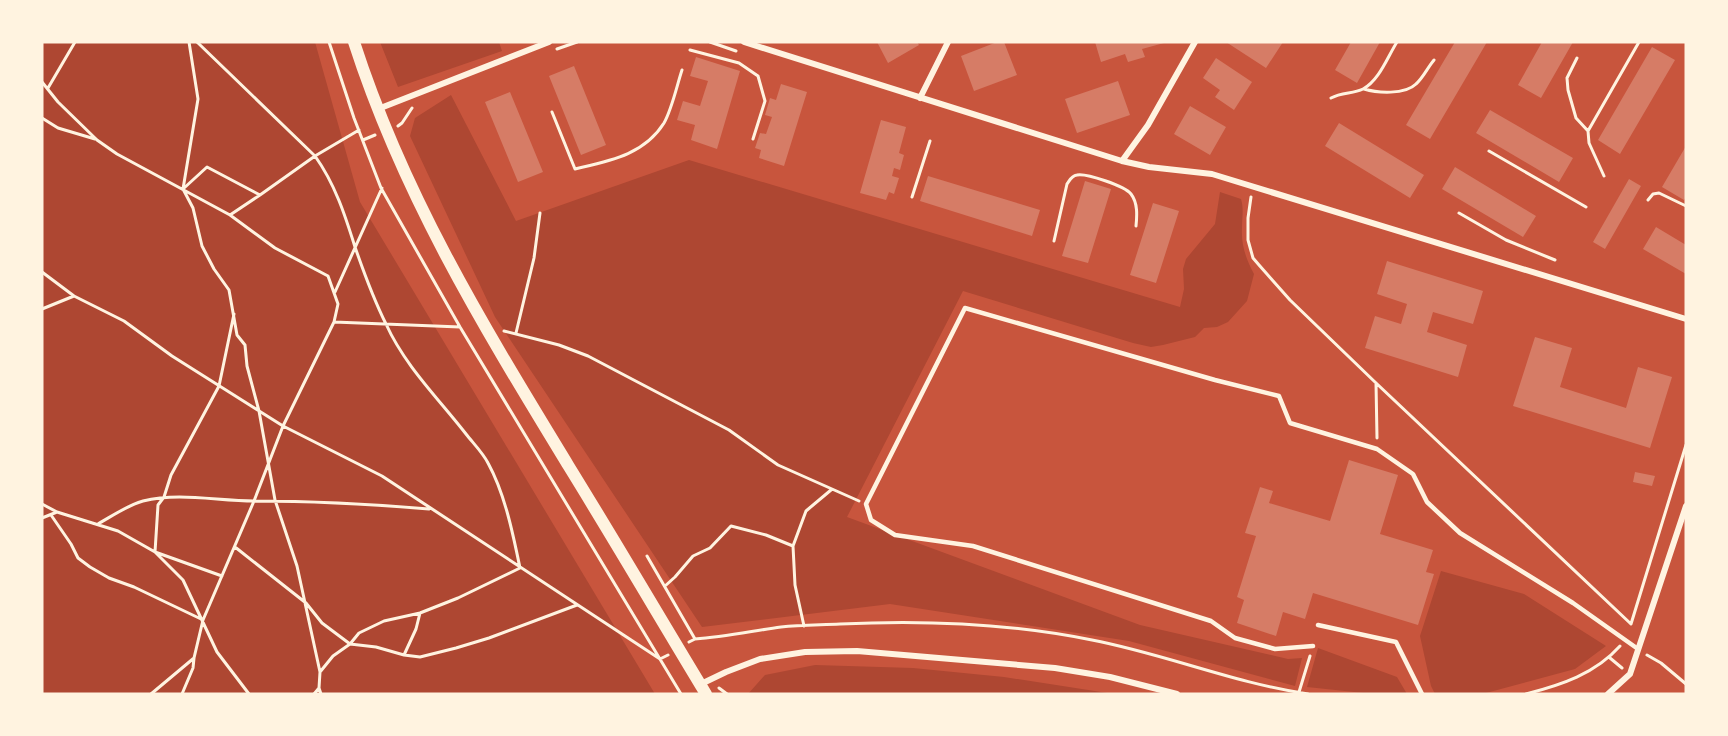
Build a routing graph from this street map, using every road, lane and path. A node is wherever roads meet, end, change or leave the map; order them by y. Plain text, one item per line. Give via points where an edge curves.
1 (75, 42) edge
2 (189, 42) edge
3 (196, 42) edge
4 (329, 42) edge
5 (354, 42) edge
6 (549, 42) edge
7 (710, 42) edge
8 (744, 42) edge
9 (948, 42) edge
10 (1195, 42) edge
11 (1397, 42) edge
12 (1639, 42) edge
13 (690, 50) dead end
14 (742, 52) dead end
15 (1577, 58) dead end
16 (1434, 60) dead end
17 (682, 69) dead end
18 (42, 82) edge
19 (48, 88) junction
20 (1364, 89) junction
21 (920, 98) junction
22 (1331, 98) dead end
23 (377, 109) junction
24 (552, 112) dead end
25 (42, 118) edge
26 (359, 130) junction
27 (1588, 131) junction
28 (753, 139) dead end
29 (97, 140) junction
30 (930, 141) dead end
31 (1489, 151) dead end
32 (315, 156) junction
33 (1122, 161) junction
34 (1604, 176) dead end
35 (382, 188) junction
36 (183, 189) junction
37 (1243, 194) dead end
38 (260, 195) junction
39 (1251, 196) junction
40 (912, 197) dead end
41 (1261, 200) dead end
42 (1648, 200) dead end
43 (1686, 206) edge
44 (1586, 207) dead end
45 (540, 213) dead end
46 (1459, 213) dead end
47 (230, 215) junction
48 (1136, 226) dead end
49 (1054, 241) dead end
50 (356, 249) junction
51 (1555, 260) dead end
52 (42, 272) edge
53 (335, 292) junction
54 (74, 296) junction
55 (42, 309) edge
56 (234, 311) junction
57 (1686, 320) edge
58 (334, 322) junction
59 (385, 323) junction
60 (460, 327) junction
61 (486, 328) junction
62 (516, 333) junction
63 (1376, 383) junction
64 (219, 386) junction
65 (259, 411) junction
66 (283, 426) junction
67 (1686, 445) edge
68 (1377, 449) junction
69 (268, 466) junction
70 (831, 489) junction
71 (165, 497) junction
72 (275, 500) junction
73 (254, 501) junction
74 (42, 504) edge
75 (866, 504) junction
76 (1686, 506) edge
77 (431, 509) junction
78 (57, 512) junction
79 (51, 515) junction
80 (42, 518) edge
81 (98, 524) junction
82 (234, 546) junction
83 (793, 546) junction
84 (155, 552) junction
85 (647, 556) dead end
86 (520, 568) junction
87 (222, 576) junction
88 (665, 586) junction
89 (306, 603) junction
90 (577, 605) junction
91 (420, 613) junction
92 (203, 620) junction
93 (1631, 624) junction
94 (1318, 625) dead end
95 (804, 626) junction
96 (695, 639) junction
97 (1625, 640) junction
98 (350, 644) junction
99 (1313, 646) joint
100 (680, 648) junction
101 (1638, 650) junction
102 (404, 655) junction
103 (194, 658) junction
104 (660, 659) junction
105 (320, 672) junction
106 (1686, 684) edge
107 (319, 688) junction
108 (704, 689) edge
109 (1298, 693) edge
110 (151, 694) edge
111 (182, 694) edge
112 (249, 694) edge
113 (314, 694) edge
114 (321, 694) edge
115 (681, 694) edge
116 (1177, 694) edge
117 (1308, 694) edge
118 (1422, 694) edge
119 (1526, 694) edge
120 (1608, 694) edge

1 - 19 path
2 - 36 path via 198,99
3 - 32 path
4 - 26 path
5 - 23 main road
6 - 23 street
7 - 14 path
8 - 21 street
9 - 21 street
10 - 33 street via 1148,125
11 - 20 path via 1375,79
12 - 27 path
13 - 28 path via 739,63 758,75 765,101
15 - 27 path via 1567,78 1568,90 1576,118
16 - 20 path via 1416,84 1407,89
17 - 24 path via 665,122 646,145 619,158 575,169
18 - 19 path
19 - 29 path
20 - 22 path
21 - 33 street
23 - 61 main road via 417,203
25 - 29 path via 58,128
26 - 32 path
26 - 35 path
27 - 34 path via 1589,143
29 - 36 path
30 - 40 path
31 - 44 path
32 - 38 path
32 - 50 path via 328,175
33 - 57 street via 1212,174
35 - 50 path
35 - 60 path
36 - 38 path via 207,167
36 - 47 path
36 - 56 path via 193,208 202,246 229,290
37 - 39 path
38 - 47 path
39 - 41 path
39 - 63 path via 1248,230 1253,258 1290,300
42 - 43 path via 1659,194
45 - 62 path
46 - 51 path via 1506,240
47 - 53 path via 275,248 328,276
48 - 49 path via 1132,194 1121,186 1080,174 1067,184
50 - 53 path
50 - 59 path
52 - 54 path
53 - 58 path via 338,304
54 - 55 path
54 - 64 path via 124,321
56 - 64 path
56 - 65 path
58 - 59 path
58 - 66 path
59 - 60 path
59 - 86 path via 414,372 488,463 509,516
60 - 104 path
61 - 62 path
61 - 100 main road
62 - 70 path via 588,357 729,430 778,465
63 - 68 path
63 - 93 path
64 - 65 path
64 - 71 path via 171,475
65 - 66 path
65 - 69 path
66 - 69 path
66 - 77 path via 382,476
67 - 93 path
68 - 75 lane via 1290,423 1279,396 965,308
68 - 97 lane via 1413,474 1427,502 1460,533
69 - 72 path
69 - 73 path
70 - 75 path
70 - 83 path via 806,511
71 - 73 path
71 - 81 path via 140,502
71 - 84 path via 158,505
72 - 73 path
72 - 77 path
72 - 89 path
73 - 82 path
74 - 78 path
75 - 99 lane via 871,520 895,535 973,546 1211,621 1235,638 1275,649
76 - 101 street
77 - 86 path
78 - 79 path
78 - 81 path
79 - 80 path
79 - 92 path via 78,558 90,567
81 - 84 path
82 - 87 path
82 - 89 path
83 - 88 path via 731,526 710,548 693,556
83 - 95 path via 795,585
84 - 87 path
84 - 92 path via 183,580
85 - 88 path
86 - 90 path
86 - 91 path
87 - 92 path
88 - 96 path
89 - 98 path via 322,623
89 - 105 path
90 - 102 path via 456,648 420,657
90 - 104 path
91 - 98 path via 384,621 359,633
91 - 102 path
92 - 103 path
92 - 112 path via 217,652
93 - 97 path
94 - 118 lane via 1396,642
95 - 96 path
95 - 109 path via 925,622 1033,630 1093,640
96 - 100 path
97 - 101 lane
97 - 119 path via 1610,658 1577,678
98 - 102 path
98 - 105 path
99 - 109 path
100 - 104 path
100 - 108 main road
101 - 106 path
101 - 120 street via 1629,674
103 - 110 path
103 - 111 path via 194,668
104 - 115 path
105 - 107 path
107 - 113 path
107 - 114 path
108 - 116 street via 726,672 760,659 805,652 857,651 1055,668
109 - 117 path

